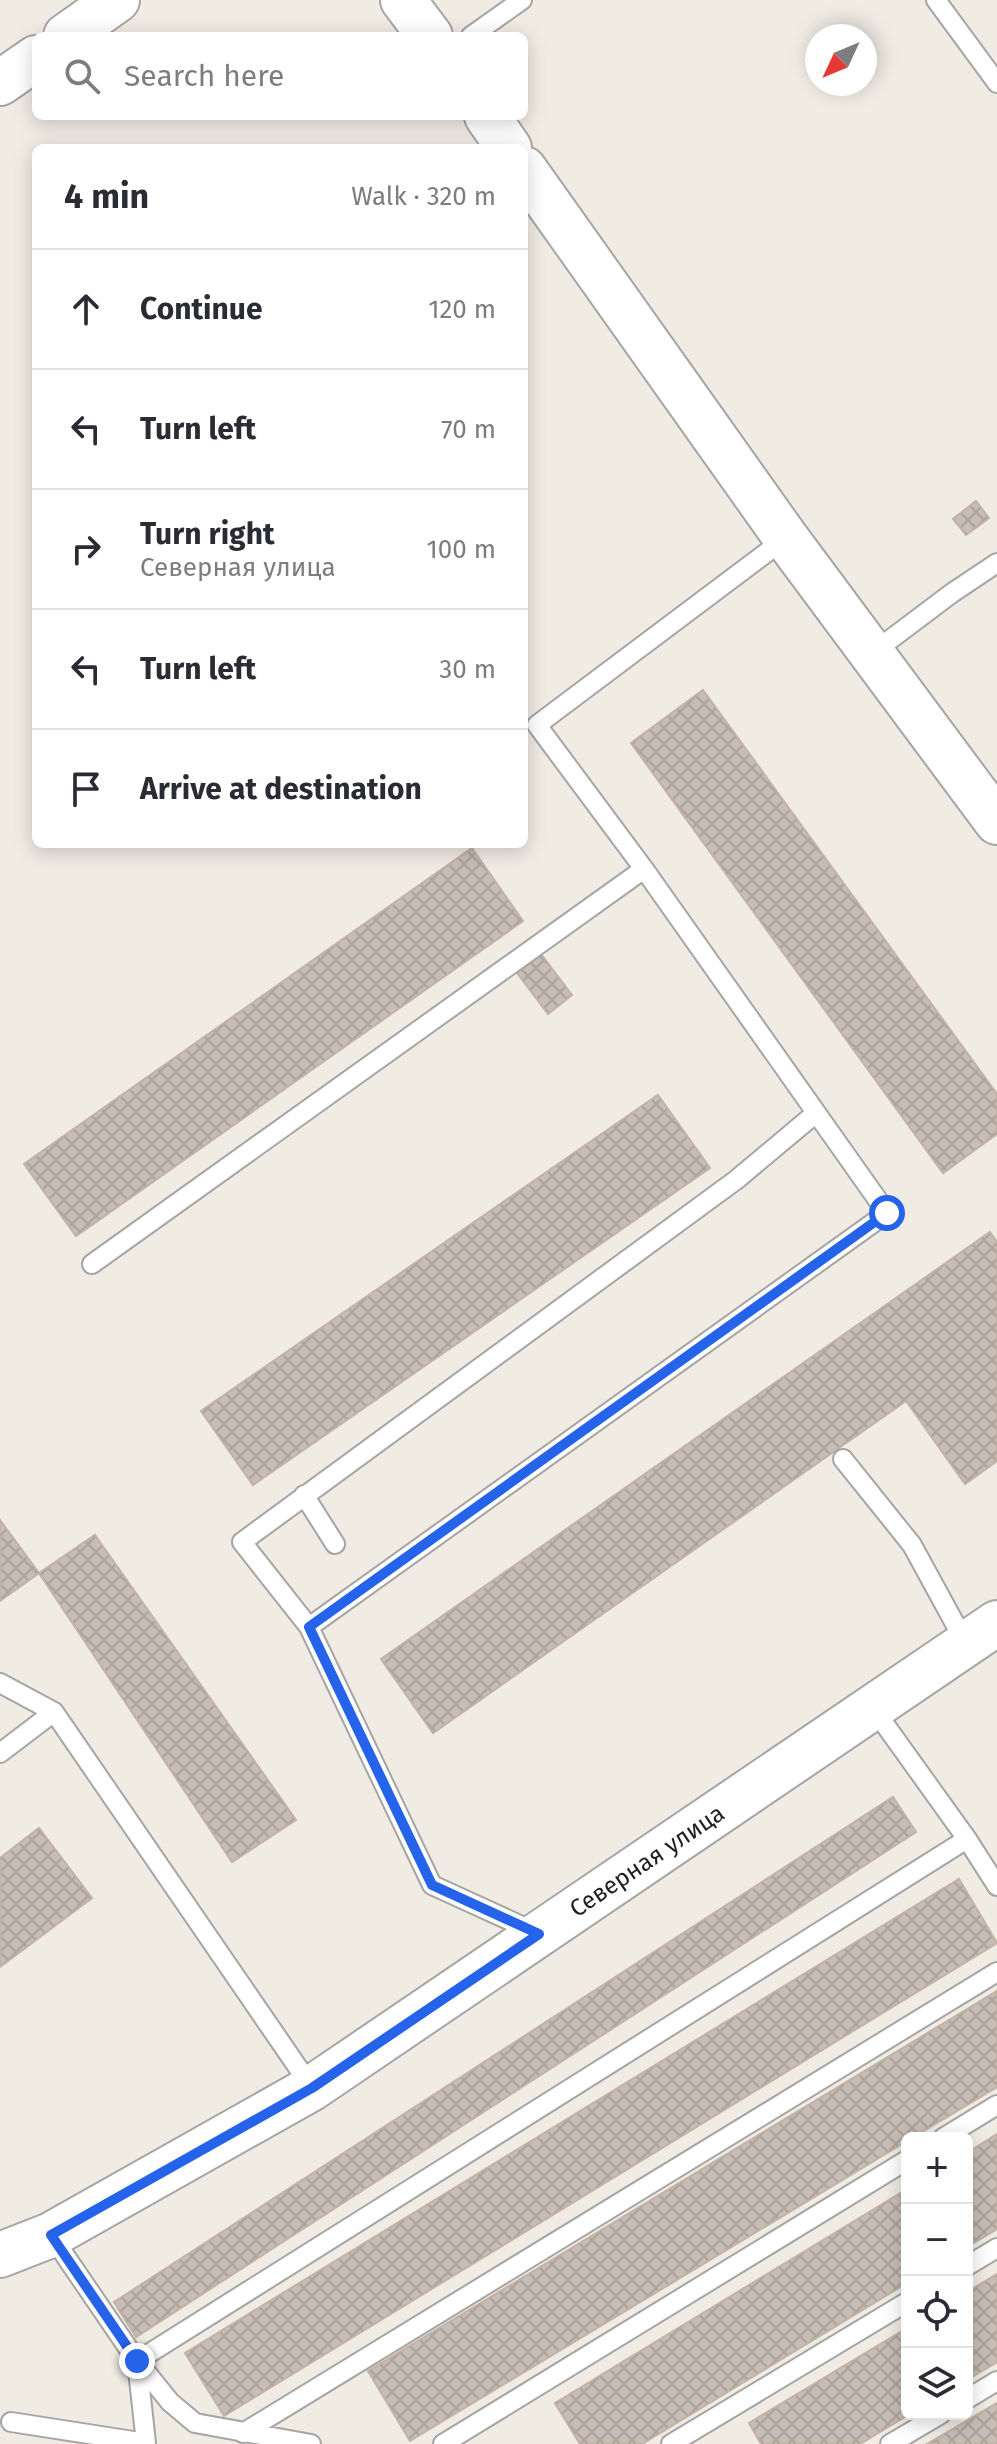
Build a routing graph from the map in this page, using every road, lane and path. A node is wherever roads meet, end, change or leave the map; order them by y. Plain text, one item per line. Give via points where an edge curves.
1 (117, 0) edge
2 (403, 0) edge
3 (522, 0) edge
4 (936, 0) edge
5 (72, 32) edge
6 (427, 32) edge
7 (477, 32) edge
8 (32, 61) edge
9 (0, 83) edge
10 (997, 83) edge
11 (490, 120) edge
12 (506, 144) edge
13 (528, 175) edge
14 (786, 538) junction
15 (997, 563) edge
16 (871, 654) junction
17 (997, 822) edge
18 (644, 869) junction
19 (816, 1113) junction
20 (92, 1264) dead end
21 (843, 1459) dead end
22 (304, 1495) junction
23 (335, 1544) dead end
24 (309, 1627) junction
25 (982, 1633) edge
26 (0, 1683) edge
27 (873, 1708) junction
28 (54, 1712) junction
29 (0, 1753) edge
30 (967, 1839) junction
31 (997, 1886) edge
32 (539, 1934) junction
33 (997, 1972) edge
34 (312, 2088) junction
35 (997, 2105) edge
36 (953, 2132) edge
37 (901, 2164) edge
38 (51, 2235) junction
39 (997, 2248) edge
40 (0, 2255) edge
41 (973, 2262) edge
42 (901, 2306) edge
43 (137, 2361) junction
44 (997, 2381) edge
45 (973, 2395) edge
46 (931, 2420) edge
47 (11, 2422) dead end
48 (243, 2433) junction
49 (311, 2444) edge
50 (443, 2444) edge
51 (671, 2444) edge
52 (890, 2444) edge

1 - 5 street
2 - 6 street
3 - 7 lane
4 - 10 lane
8 - 9 street
11 - 12 street
13 - 14 street
14 - 16 street
14 - 18 lane via 537,725
15 - 16 lane
16 - 17 street
18 - 19 lane
18 - 20 lane
19 - 22 lane via 736,1180
19 - 24 lane via 887,1213
21 - 25 lane
22 - 23 lane
22 - 24 lane via 242,1542
24 - 32 lane via 432,1885
25 - 27 street, Северная улица
26 - 28 lane
27 - 30 lane
27 - 32 street, Северная улица
28 - 29 lane
28 - 34 lane
30 - 31 lane
30 - 43 lane
32 - 34 street, Северная улица
33 - 48 lane
34 - 38 street, Северная улица
35 - 36 lane
37 - 50 lane
38 - 40 street, Северная улица
38 - 43 lane
39 - 41 lane
42 - 51 lane
43 - 47 lane via 146,2443
43 - 48 lane via 195,2423
44 - 45 lane
46 - 52 lane
48 - 49 lane

